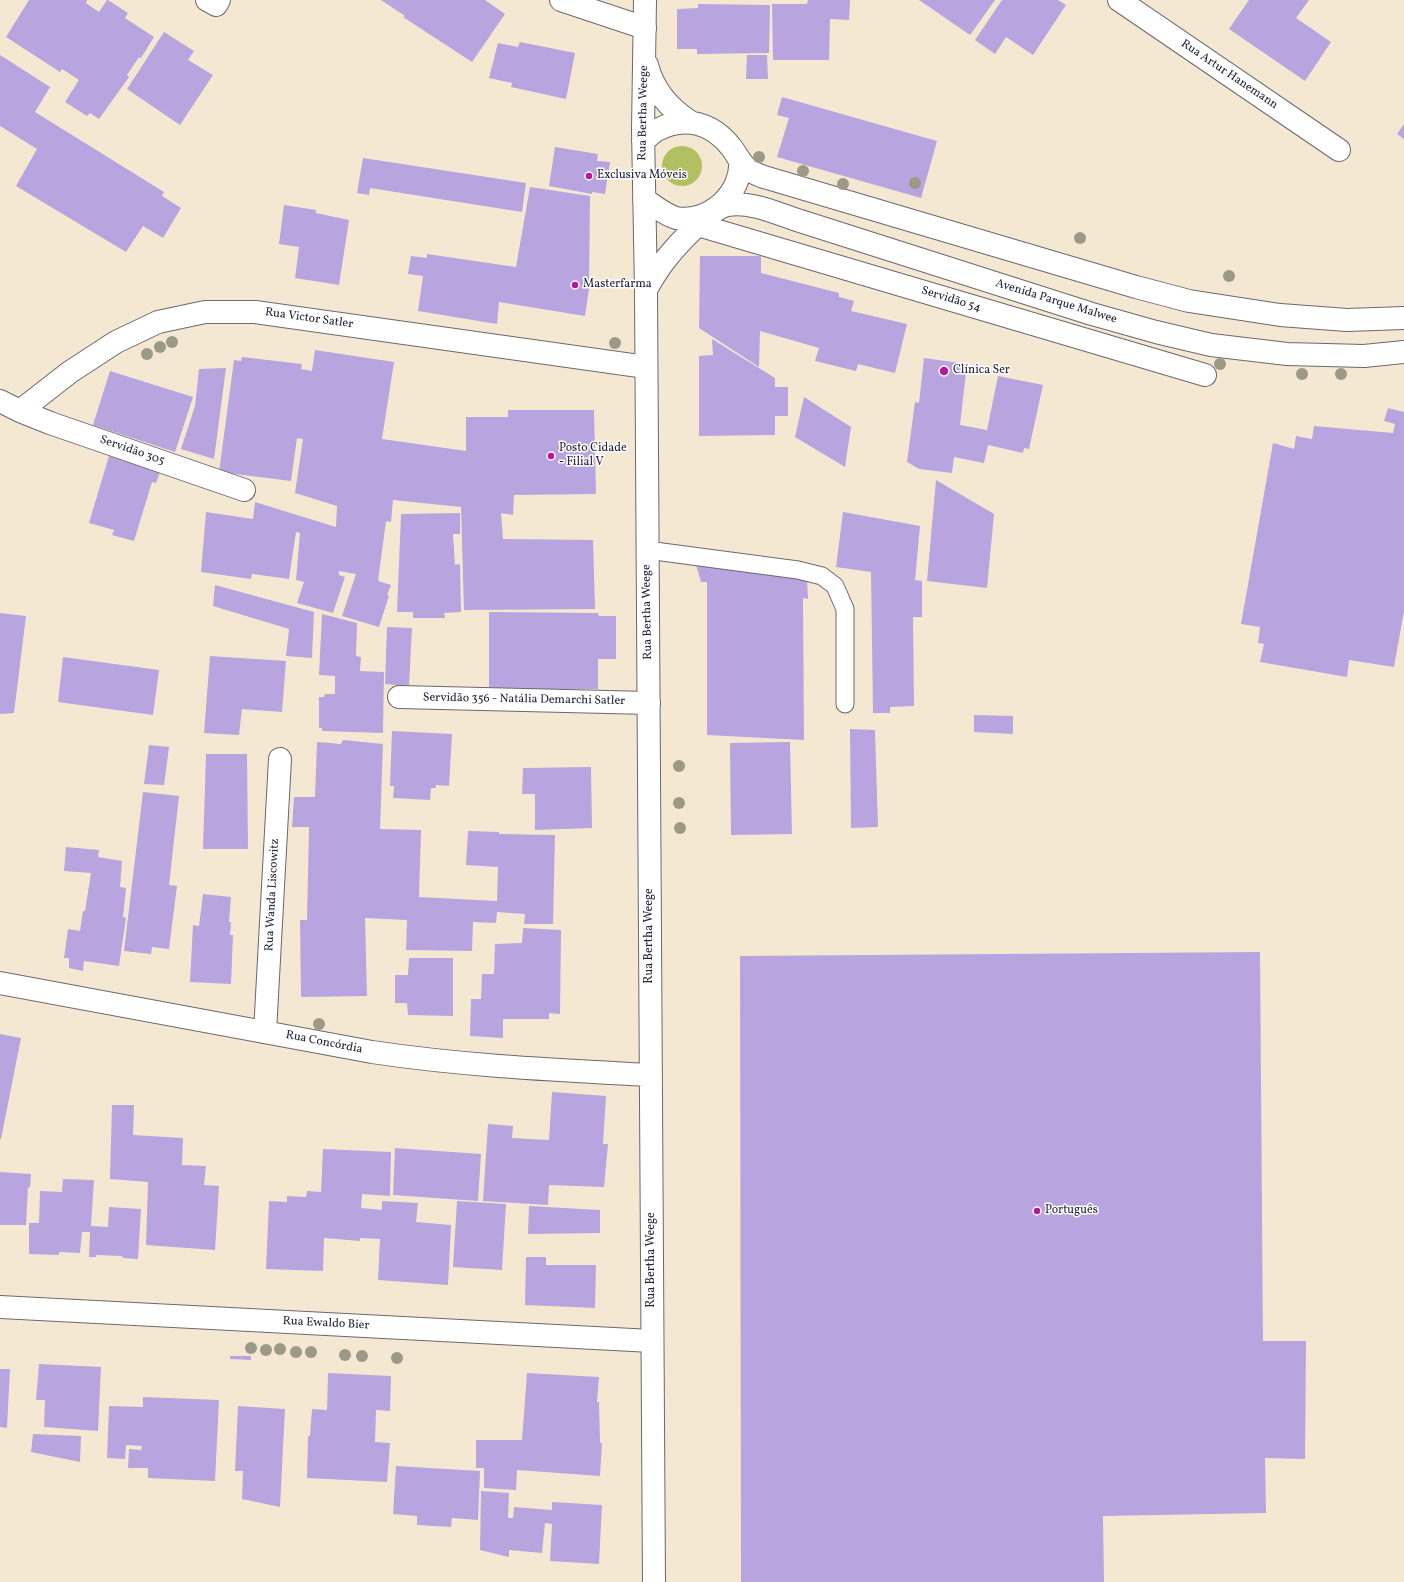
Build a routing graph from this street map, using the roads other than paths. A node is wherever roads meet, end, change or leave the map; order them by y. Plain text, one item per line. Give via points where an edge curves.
1 (207, 0) edge
2 (219, 0) edge
3 (561, 0) edge
4 (645, 0) edge
5 (1120, 0) edge
6 (645, 28) junction
7 (645, 56) junction
8 (689, 121) junction
9 (643, 141) junction
10 (1339, 150) dead end
11 (740, 160) junction
12 (644, 199) junction
13 (717, 208) junction
14 (698, 225) junction
15 (646, 290) junction
16 (1404, 318) edge
17 (1404, 352) edge
18 (646, 367) junction
19 (1204, 375) dead end
20 (0, 401) edge
21 (20, 411) junction
22 (244, 490) dead end
23 (647, 550) junction
24 (398, 697) dead end
25 (649, 703) junction
26 (845, 704) dead end
27 (280, 759) dead end
28 (0, 983) edge
29 (265, 1032) junction
30 (651, 1075) junction
31 (0, 1307) edge
32 (652, 1341) junction
33 (654, 1582) edge

1 - 2 main road via 216,5
3 - 6 main road
4 - 6 main road, Rua Bertha Weege
5 - 10 main road, Rua Artur Hanemann
6 - 7 main road, Rua Bertha Weege
7 - 8 main road, Rua Bertha Weege via 658,91 676,113
7 - 9 main road, Rua Bertha Weege
8 - 9 main road via 656,130
8 - 11 main road via 699,123 719,134
9 - 12 main road, Rua Bertha Weege
11 - 13 main road via 738,179
11 - 16 main road via 747,169 764,177 1189,301 1302,317 1347,320
12 - 13 main road via 674,218 702,215
12 - 15 main road, Rua Bertha Weege
13 - 14 main road, Rua Bertha Weege
13 - 17 main road, Avenida Parque Malwee via 740,205 764,210 1092,314 1211,345 1287,354 1364,356
14 - 15 main road, Rua Bertha Weege via 666,258
14 - 19 main road, Servidão 54
15 - 18 main road, Rua Bertha Weege
18 - 21 main road, Rua Victor Satler via 255,312 205,312 158,322 116,342 70,372
18 - 23 main road, Rua Bertha Weege
20 - 21 main road
21 - 22 main road, Servidão 305
23 - 25 main road, Rua Bertha Weege
23 - 26 lane via 798,570 822,576 835,586 845,609
24 - 25 main road, Servidão 356 - Natália Demarchi Satler
25 - 30 main road, Rua Bertha Weege
27 - 29 main road, Rua Wanda Liscowitz
28 - 29 main road, Rua Concórdia
29 - 30 main road, Rua Concórdia via 424,1060
30 - 32 main road, Rua Bertha Weege
31 - 32 main road, Rua Ewaldo Bier
32 - 33 main road, Rua Bertha Weege

